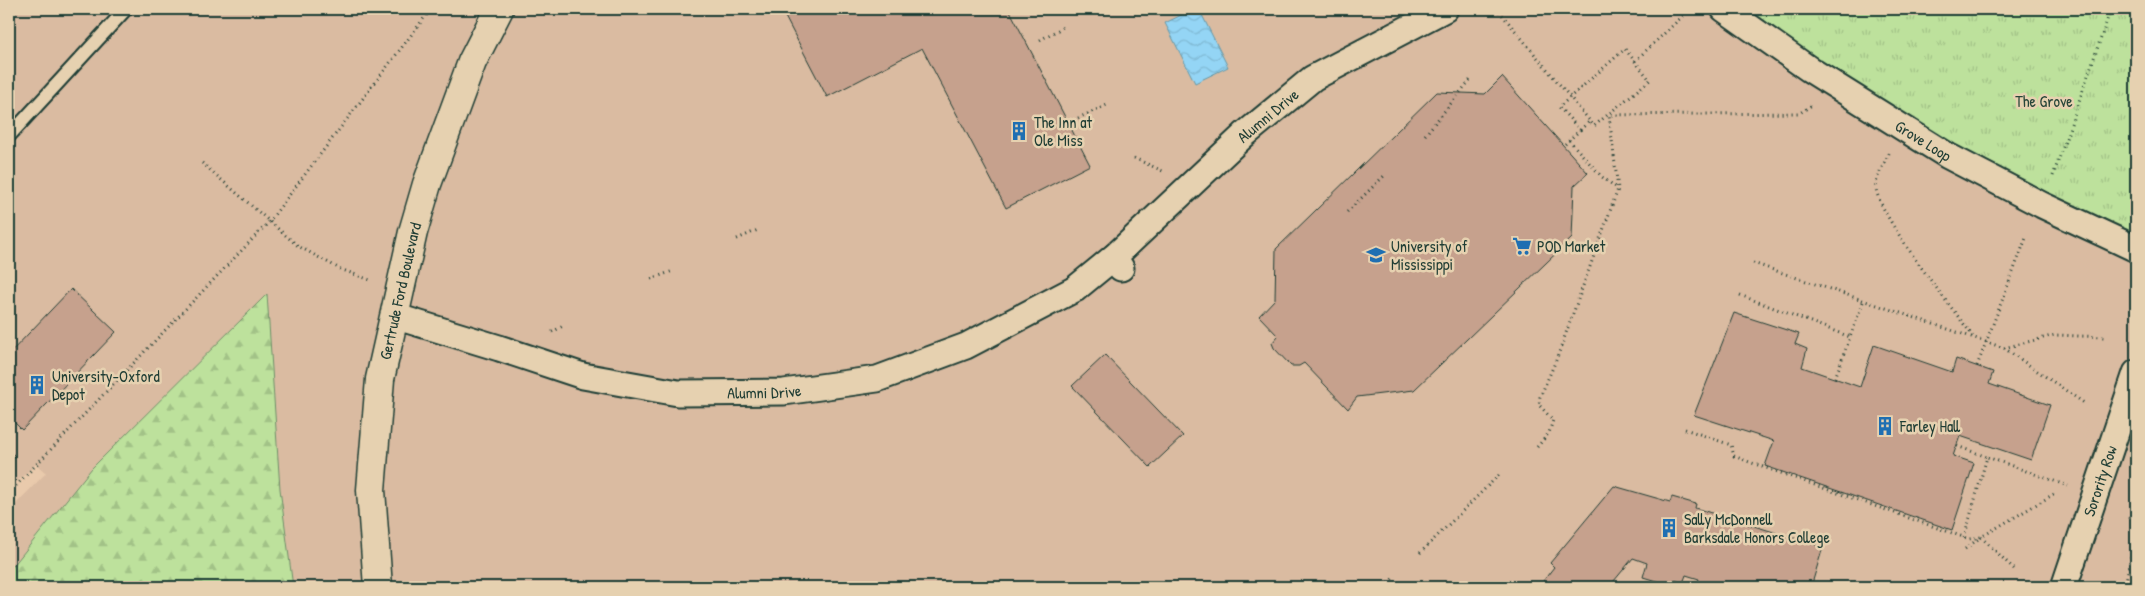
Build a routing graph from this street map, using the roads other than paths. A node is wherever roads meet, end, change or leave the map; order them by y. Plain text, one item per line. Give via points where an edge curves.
1 (126, 9) edge
2 (499, 9) edge
3 (1445, 9) edge
4 (1724, 9) edge
5 (9, 136) edge
6 (2136, 249) edge
7 (394, 316) junction
8 (2136, 373) edge
9 (378, 587) edge
10 (2064, 587) edge

1 - 5 lane
2 - 7 street, Gertrude Ford Boulevard via 472,62 427,184
3 - 7 street, Alumni Drive via 1313,78 1244,135 1118,262 1075,289 966,346 877,379 784,392 678,393 582,376
4 - 6 street, Grove Loop via 1809,69 1948,156
7 - 9 street, Gertrude Ford Boulevard via 380,379 370,490
8 - 10 street, Sorority Row

